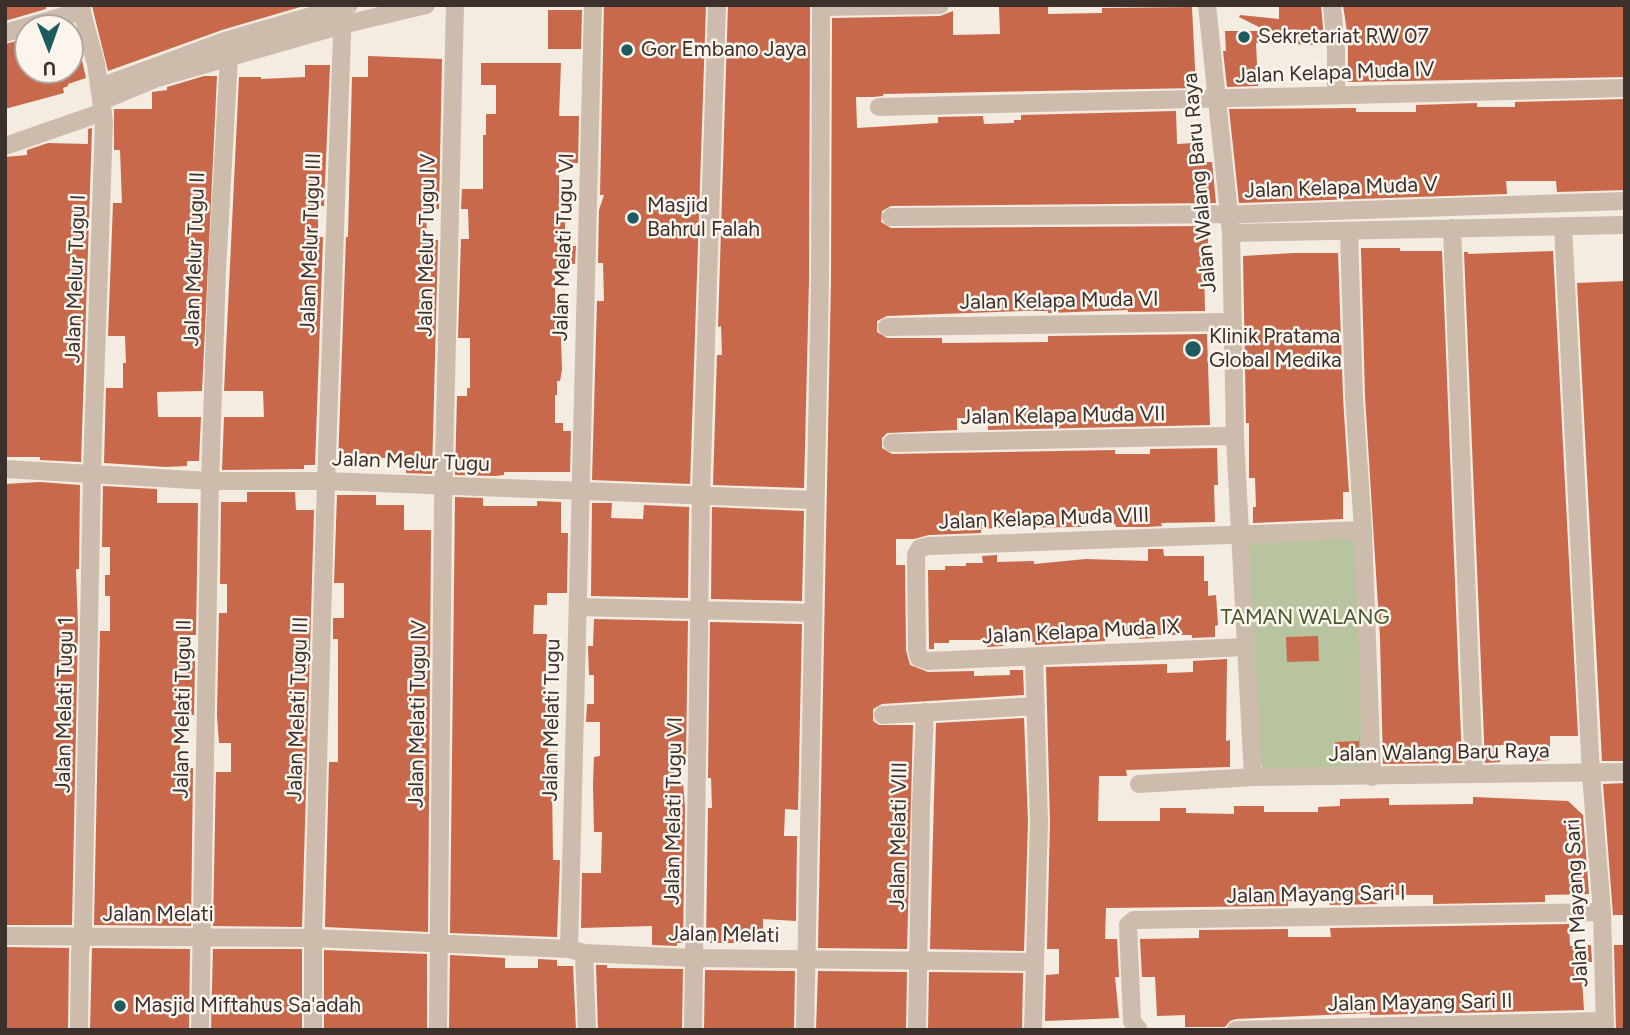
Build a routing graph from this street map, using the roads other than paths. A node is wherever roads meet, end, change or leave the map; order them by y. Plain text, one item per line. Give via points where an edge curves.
1 (426, 5) edge
2 (456, 5) edge
3 (593, 5) edge
4 (717, 5) edge
5 (940, 5) edge
6 (1207, 5) edge
7 (1332, 5) edge
8 (346, 6) edge
9 (821, 6) edge
10 (81, 8) edge
11 (342, 25) junction
12 (5, 33) edge
13 (227, 50) junction
14 (1625, 88) edge
15 (1336, 96) junction
16 (102, 100) junction
17 (1216, 100) junction
18 (880, 107) dead end
19 (5, 146) edge
20 (1625, 201) edge
21 (1228, 214) junction
22 (891, 217) dead end
23 (1625, 225) edge
24 (1563, 226) junction
25 (1452, 228) junction
26 (1349, 231) junction
27 (1231, 233) junction
28 (1232, 322) junction
29 (887, 327) dead end
30 (1235, 438) junction
31 (892, 443) dead end
32 (5, 469) edge
33 (92, 472) junction
34 (210, 481) junction
35 (326, 481) junction
36 (444, 486) junction
37 (580, 491) junction
38 (701, 496) junction
39 (815, 500) junction
40 (1363, 530) junction
41 (1240, 534) junction
42 (578, 607) junction
43 (699, 610) junction
44 (813, 613) junction
45 (1245, 647) junction
46 (1034, 657) junction
47 (919, 658) joint
48 (1036, 706) junction
49 (925, 712) junction
50 (883, 715) dead end
51 (1625, 772) edge
52 (1474, 774) junction
53 (1591, 774) junction
54 (1253, 777) junction
55 (1372, 777) junction
56 (1139, 784) dead end
57 (1602, 912) junction
58 (5, 936) edge
59 (82, 938) junction
60 (202, 938) junction
61 (313, 938) junction
62 (440, 943) junction
63 (576, 951) junction
64 (694, 958) junction
65 (806, 960) junction
66 (918, 961) junction
67 (1034, 962) junction
68 (1136, 1025) edge
69 (1605, 1026) edge
70 (79, 1030) edge
71 (200, 1030) edge
72 (313, 1030) edge
73 (438, 1030) edge
74 (587, 1030) edge
75 (693, 1030) edge
76 (805, 1030) edge
77 (917, 1030) edge
78 (1033, 1030) edge
79 (1236, 1030) edge

1 - 11 street
2 - 36 street, Jalan Melur Tugu IV
3 - 37 street, Jalan Melati Tugu VI
4 - 38 street, Jalan Melati Tugu VI
5 - 9 street
6 - 17 street, Jalan Walang Baru Raya
7 - 15 street
8 - 11 street, Jalan Melur Tugu III
8 - 13 street
9 - 39 street
10 - 12 street
10 - 16 street, Jalan Melur Tugu I
11 - 13 street
11 - 35 street, Jalan Melur Tugu III
13 - 16 street
13 - 34 street, Jalan Melur Tugu II
14 - 15 street, Jalan Kelapa Muda IV
15 - 17 street, Jalan Kelapa Muda IV
16 - 19 street
16 - 33 street, Jalan Melur Tugu I
17 - 18 street, Jalan Kelapa Muda IV
17 - 21 street, Jalan Walang Baru Raya
20 - 21 street, Jalan Kelapa Muda V
21 - 22 street, Jalan Kelapa Muda V
21 - 27 street, Jalan Walang Baru Raya
23 - 24 street
24 - 25 street
24 - 53 street, Jalan Mayang Sari
25 - 26 street
25 - 52 street
26 - 27 street
26 - 40 street via 1353,397
27 - 28 street, Jalan Walang Baru Raya
28 - 29 street, Jalan Kelapa Muda VI
28 - 30 street, Jalan Walang Baru Raya
30 - 31 street, Jalan Kelapa Muda VII
30 - 41 street, Jalan Walang Baru Raya
32 - 33 street, Jalan Melur Tugu
33 - 34 street, Jalan Melur Tugu
33 - 59 street, Jalan Melati Tugu 1
34 - 35 street, Jalan Melur Tugu
34 - 60 street, Jalan Melati Tugu II
35 - 36 street, Jalan Melur Tugu
35 - 61 street, Jalan Melati Tugu III
36 - 37 street, Jalan Melur Tugu
36 - 62 street, Jalan Melati Tugu IV
37 - 38 street, Jalan Melur Tugu
37 - 42 street, Jalan Melati Tugu
38 - 39 street, Jalan Melur Tugu
38 - 43 street, Jalan Melati Tugu VI
39 - 44 street
40 - 41 street
40 - 55 street
41 - 45 street, Jalan Walang Baru Raya
41 - 47 street, Jalan Kelapa Muda VIII via 920,548 916,555
42 - 43 street
42 - 63 street, Jalan Melati Tugu
43 - 44 street
43 - 64 street, Jalan Melati Tugu VI
44 - 65 street
45 - 46 street, Jalan Kelapa Muda IX
45 - 54 street, Jalan Walang Baru Raya
46 - 47 street, Jalan Kelapa Muda IX
46 - 48 street
48 - 49 street
48 - 67 street via 1039,821
49 - 50 street
49 - 66 street, Jalan Melati VIII
51 - 53 street, Jalan Walang Baru Raya
52 - 53 street, Jalan Walang Baru Raya
52 - 55 street, Jalan Walang Baru Raya
53 - 57 street, Jalan Mayang Sari
54 - 55 street, Jalan Walang Baru Raya
54 - 56 street, Jalan Walang Baru Raya
57 - 68 street, Jalan Mayang Sari I via 1134,920 1128,925
57 - 69 street, Jalan Mayang Sari
58 - 59 street, Jalan Melati
59 - 60 street, Jalan Melati
59 - 70 street, Jalan Melati Tugu 1
60 - 61 street, Jalan Melati
60 - 71 street, Jalan Melati Tugu II
61 - 62 street, Jalan Melati
61 - 72 street, Jalan Melati Tugu III
62 - 63 street, Jalan Melati
62 - 73 street, Jalan Melati Tugu IV
63 - 64 street, Jalan Melati
63 - 74 street, Jalan Melati Tugu
64 - 65 street, Jalan Melati
64 - 75 street, Jalan Melati Tugu VI
65 - 66 street, Jalan Melati
65 - 76 street
66 - 67 street, Jalan Melati
66 - 77 street, Jalan Melati VIII
67 - 78 street
69 - 79 street, Jalan Mayang Sari II

